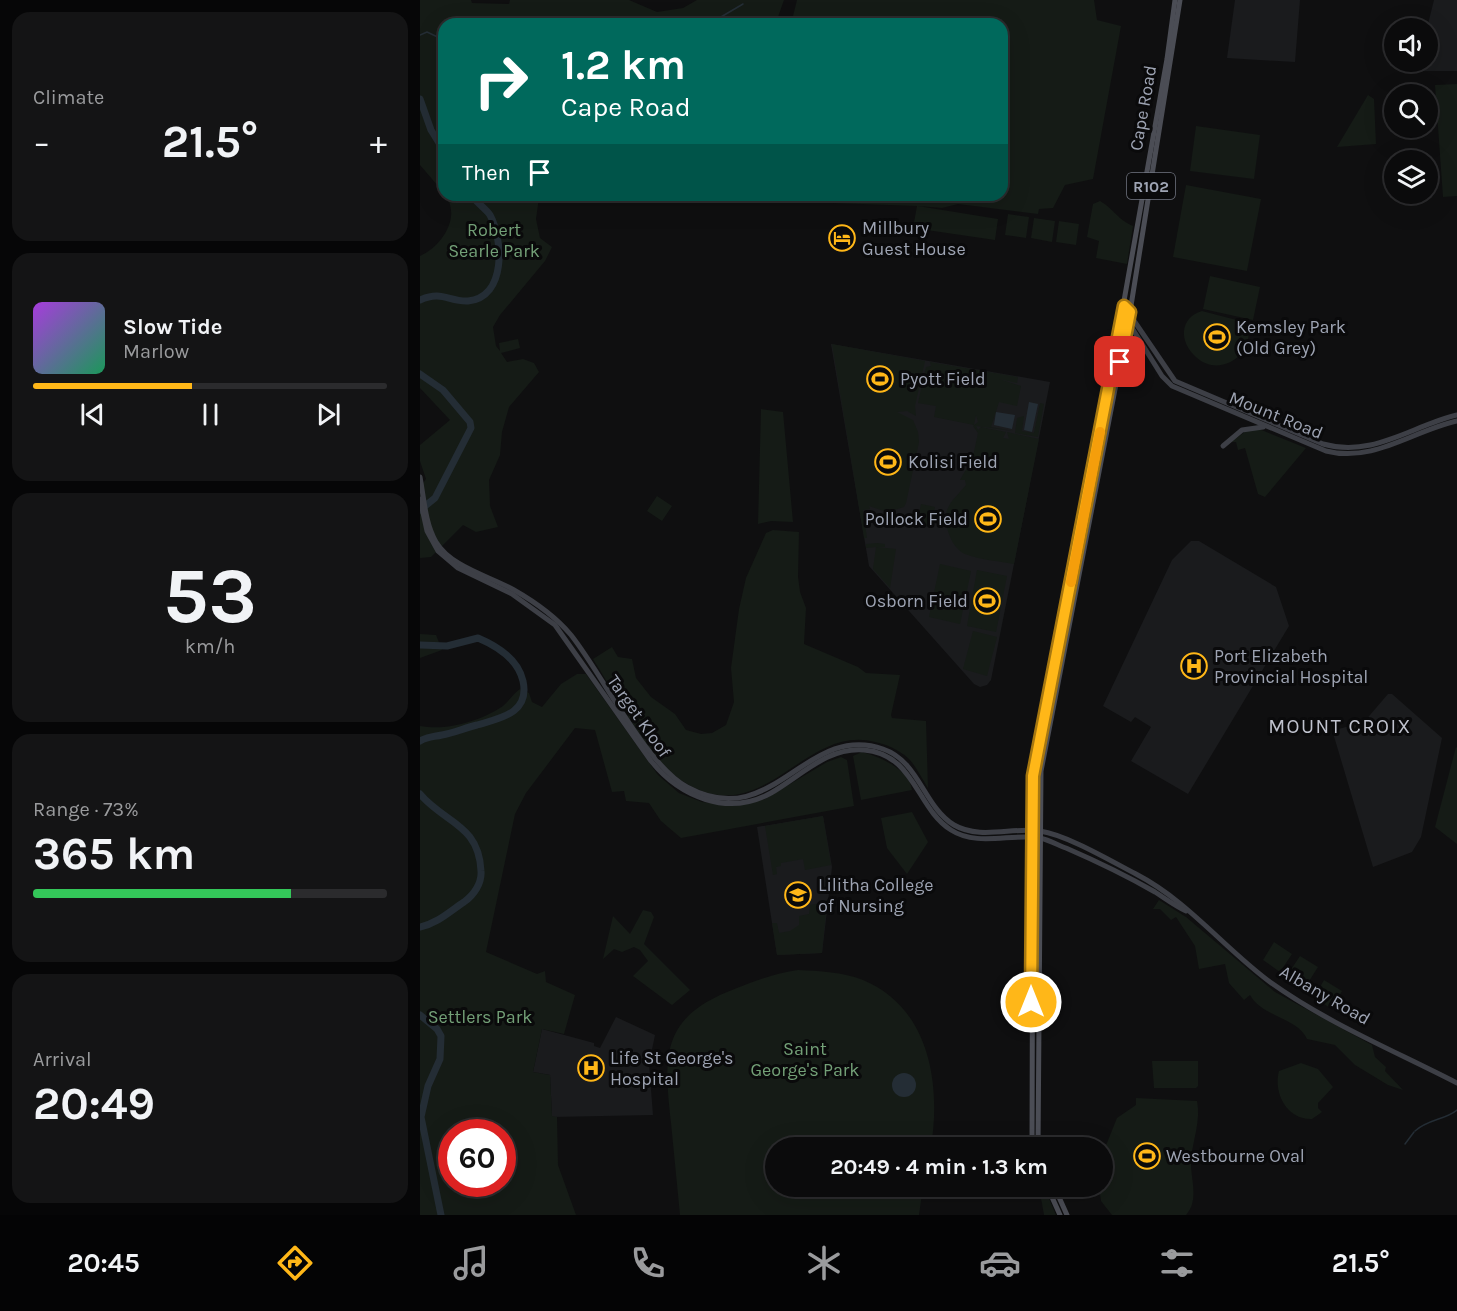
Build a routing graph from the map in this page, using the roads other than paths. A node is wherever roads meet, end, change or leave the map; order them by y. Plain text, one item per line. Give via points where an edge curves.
1 (1175, 0) edge
2 (1180, 0) edge
3 (1123, 309) junction
4 (1130, 312) junction
5 (1128, 320) junction
6 (1457, 415) edge
7 (1457, 421) edge
8 (1267, 427) junction
9 (1223, 446) dead end
10 (420, 477) edge
11 (420, 499) edge
12 (437, 546) junction
13 (847, 747) junction
14 (1031, 831) junction
15 (1040, 831) junction
16 (1032, 838) junction
17 (1040, 838) junction
18 (1190, 913) junction
19 (1457, 1083) edge
20 (1032, 1137) edge
21 (1038, 1137) edge
22 (1052, 1197) edge
23 (1059, 1197) edge
24 (1060, 1215) edge
25 (1067, 1215) edge

1 - 3 main road, Cape Road / R102
2 - 4 main road, Cape Road / R102
3 - 4 main road, Mount Road
3 - 5 main road, Mount Road
3 - 14 main road, Cape Road / R102 via 1034,771
4 - 5 main road, Cape Road / R102
4 - 6 main road, Mount Road via 1175,381 1323,444 1349,449 1372,446
5 - 8 main road, Mount Road via 1172,386
5 - 15 main road, Cape Road / R102 via 1041,771
7 - 8 main road, Mount Road via 1382,450 1350,455 1326,451
8 - 9 main road via 1242,430
10 - 12 main road
11 - 12 main road via 427,531
12 - 13 main road, Target Kloof via 462,565 516,591 551,615 568,632 667,773 684,786 728,799 761,793 823,753
13 - 14 main road, Albany Road via 881,748 900,758 942,815 960,828
13 - 16 main road, Albany Road via 871,751 894,761 952,831 975,837
14 - 15 main road, Albany Road
14 - 16 main road, Cape Road / R102
15 - 16 main road
15 - 17 main road, Cape Road / R102
15 - 18 main road, Albany Road via 1148,880
16 - 17 main road, Albany Road
16 - 20 main road, Cape Road / R102
17 - 18 main road, Albany Road via 1125,876
17 - 21 main road, Cape Road / R102
18 - 19 main road, Albany Road via 1254,969 1297,1000
22 - 24 main road
23 - 25 main road

